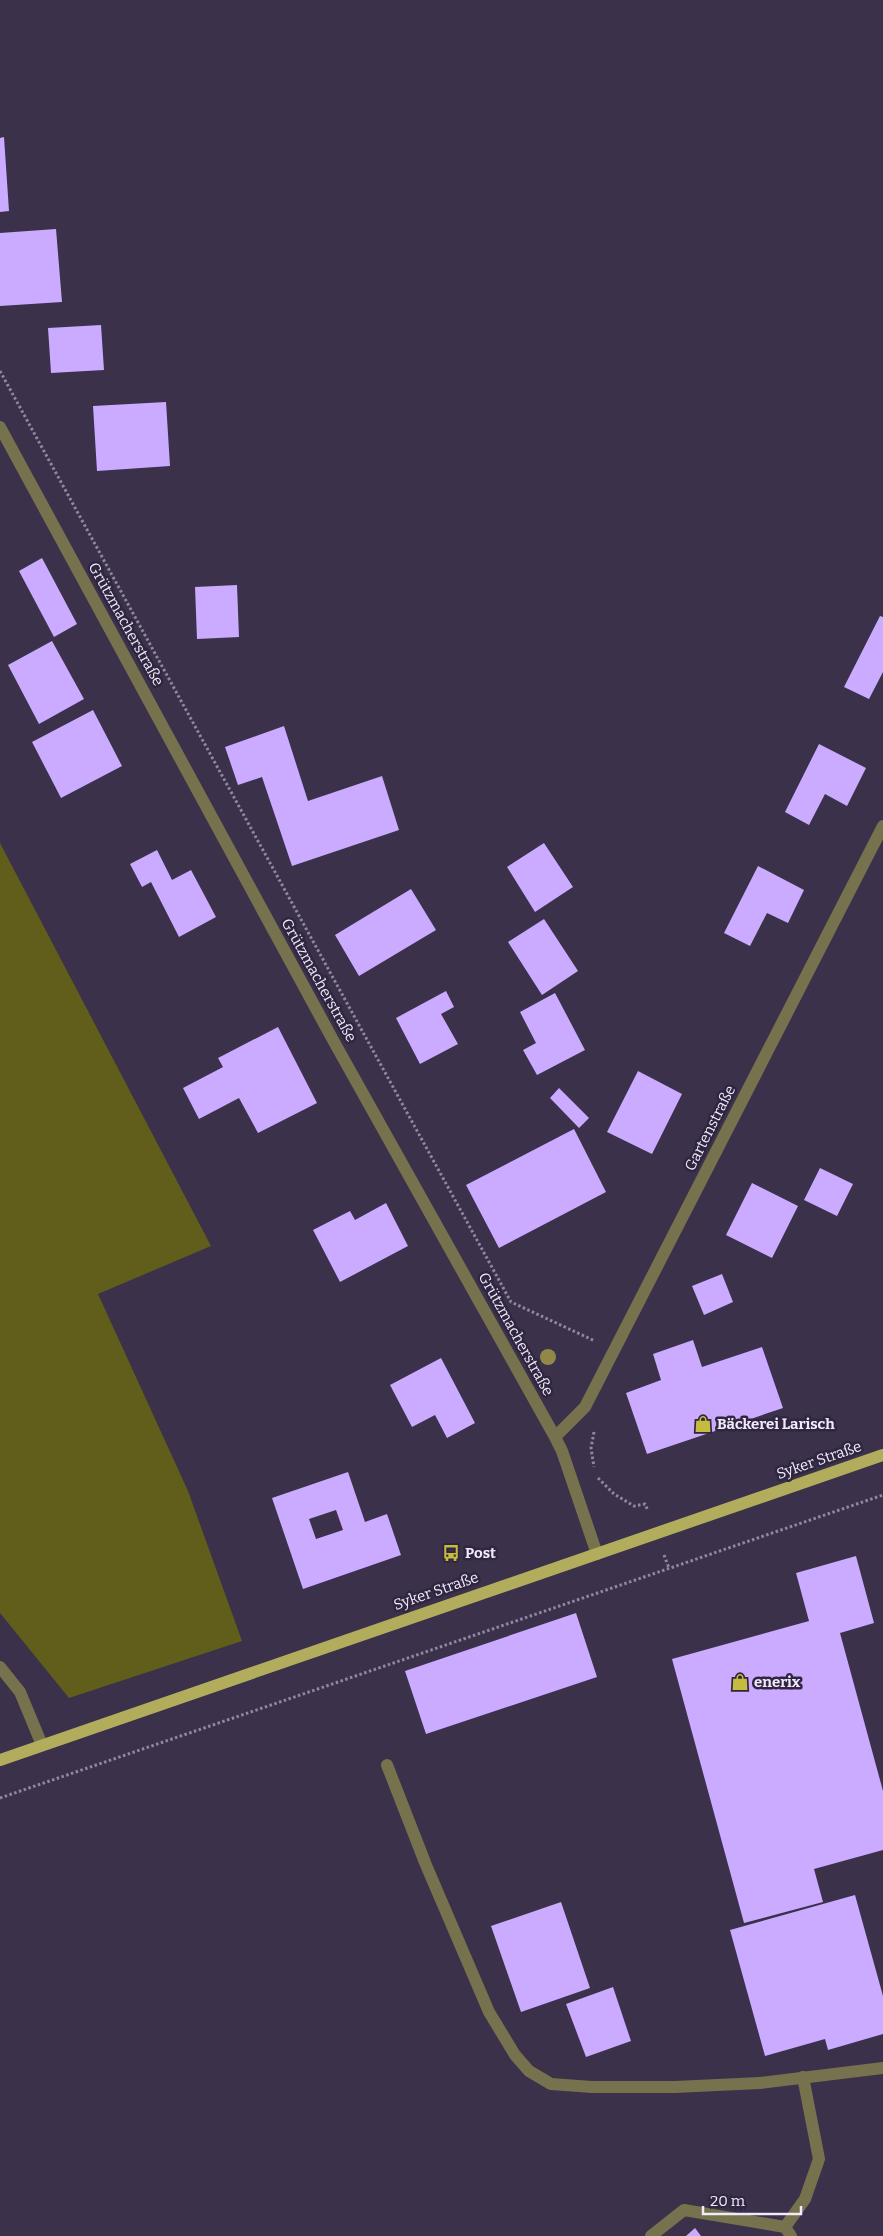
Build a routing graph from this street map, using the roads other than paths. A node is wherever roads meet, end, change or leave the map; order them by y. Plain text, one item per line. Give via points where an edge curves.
1 (0, 427) edge
2 (883, 826) edge
3 (555, 1437) junction
4 (883, 1455) edge
5 (597, 1554) junction
6 (0, 1667) edge
7 (42, 1746) junction
8 (0, 1760) edge
9 (387, 1765) dead end
10 (883, 2068) edge
11 (803, 2077) junction
12 (788, 2231) edge
13 (651, 2236) edge

1 - 3 street, Grützmacherstraße via 333,1040
2 - 3 street, Gartenstraße via 585,1406
3 - 5 street, Grützmacherstraße
4 - 5 main road, Syker Straße
5 - 7 main road, Syker Straße
6 - 7 street via 20,1692
7 - 8 main road, Syker Straße
9 - 11 street via 489,2012 515,2055 529,2071 551,2084 592,2087 760,2083
10 - 11 street
11 - 12 street via 819,2159 805,2199
12 - 13 street via 684,2210

